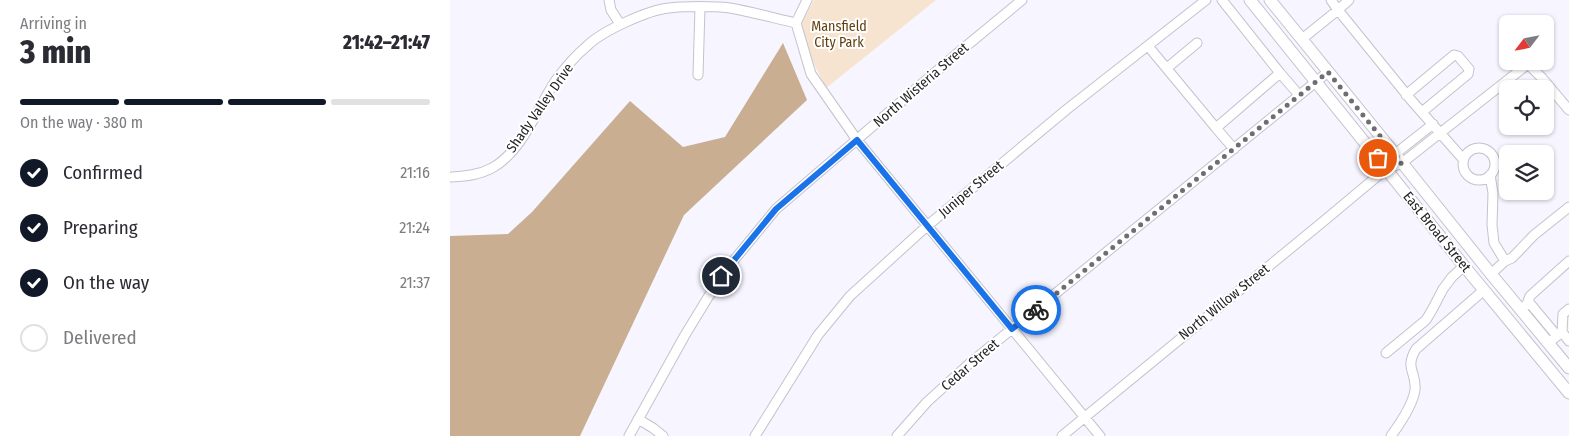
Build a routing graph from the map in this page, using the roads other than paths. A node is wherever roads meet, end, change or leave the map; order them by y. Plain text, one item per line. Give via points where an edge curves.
1 (609, 0) edge
2 (807, 0) edge
3 (1022, 0) edge
4 (1206, 0) edge
5 (1222, 0) edge
6 (1250, 0) edge
7 (1270, 0) edge
8 (1331, 0) edge
9 (1349, 0) edge
10 (730, 4) edge
11 (700, 8) junction
12 (1338, 10) junction
13 (620, 24) junction
14 (796, 24) junction
15 (1302, 39) junction
16 (1197, 43) dead end
17 (1148, 46) junction
18 (1167, 68) junction
19 (1328, 72) junction
20 (1280, 73) junction
21 (698, 75) dead end
22 (1316, 82) junction
23 (1299, 95) junction
24 (1406, 95) junction
25 (1569, 110) edge
26 (1422, 112) junction
27 (1433, 124) junction
28 (1216, 128) junction
29 (1440, 133) junction
30 (857, 140) junction
31 (1234, 148) junction
32 (1399, 158) junction
33 (1463, 159) junction
34 (1386, 169) junction
35 (1490, 175) junction
36 (452, 177) dead end
37 (1569, 207) edge
38 (927, 226) junction
39 (1505, 261) junction
40 (1569, 261) edge
41 (1464, 266) junction
42 (1491, 274) junction
43 (1484, 290) junction
44 (1524, 305) junction
45 (1569, 309) edge
46 (1012, 329) junction
47 (1556, 337) junction
48 (1569, 341) edge
49 (1386, 353) dead end
50 (1536, 353) junction
51 (1569, 368) edge
52 (1569, 393) edge
53 (1085, 418) junction
54 (638, 419) junction
55 (629, 436) edge
56 (663, 436) edge
57 (755, 436) edge
58 (897, 436) edge
59 (1062, 436) edge
60 (1100, 436) edge
61 (1391, 436) edge

1 - 13 street
2 - 14 street
3 - 30 street, North Wisteria Street
4 - 17 street, Juniper Street
5 - 20 street
6 - 22 main road, East Broad Street
7 - 15 main road, East Broad Street
8 - 12 street
9 - 12 street
10 - 11 street, Shady Valley Drive
10 - 14 street, Shady Valley Drive
11 - 13 street, Shady Valley Drive via 657,10
11 - 21 street
12 - 15 street
12 - 24 street
13 - 36 street, Shady Valley Drive via 588,44 570,63 510,154 478,175
14 - 30 street via 811,74
15 - 19 main road, East Broad Street
16 - 18 street
17 - 18 street
17 - 38 street, Juniper Street
18 - 28 street
19 - 22 street, Cedar Street
19 - 32 main road, East Broad Street
20 - 23 street
20 - 28 street
22 - 23 street, Cedar Street
22 - 34 main road, East Broad Street
23 - 31 street, Cedar Street
24 - 26 street
24 - 26 street via 1454,55 1458,56 1469,69 1468,74
25 - 29 street via 1528,64
26 - 27 street
27 - 29 street
27 - 32 street
28 - 31 street
29 - 32 street
29 - 33 street
30 - 38 street
30 - 54 street, North Wisteria Street via 776,209 721,276
31 - 46 street, Cedar Street
32 - 34 street, North Willow Street
32 - 42 main road, East Broad Street
33 - 35 street via 1464,170 1471,178 1481,180
33 - 35 street via 1474,148 1489,151 1495,160
34 - 41 main road, East Broad Street
34 - 53 street, North Willow Street
35 - 39 street via 1494,243
37 - 39 street
38 - 46 street
38 - 57 street, Juniper Street via 850,296 818,335
39 - 42 street
40 - 44 street
41 - 43 main road, East Broad Street
41 - 49 street via 1443,289 1426,320
42 - 44 main road, East Broad Street
43 - 50 main road, East Broad Street
43 - 61 street via 1416,349 1410,366 1415,388 1412,400
44 - 47 main road, East Broad Street
45 - 47 street via 1563,314
46 - 53 street
46 - 58 street, Cedar Street via 927,402
47 - 48 street
47 - 50 main road
47 - 51 main road, East Broad Street
50 - 52 main road, East Broad Street
53 - 59 street, North Willow Street
53 - 60 street
54 - 55 street, North Wisteria Street
54 - 56 street

